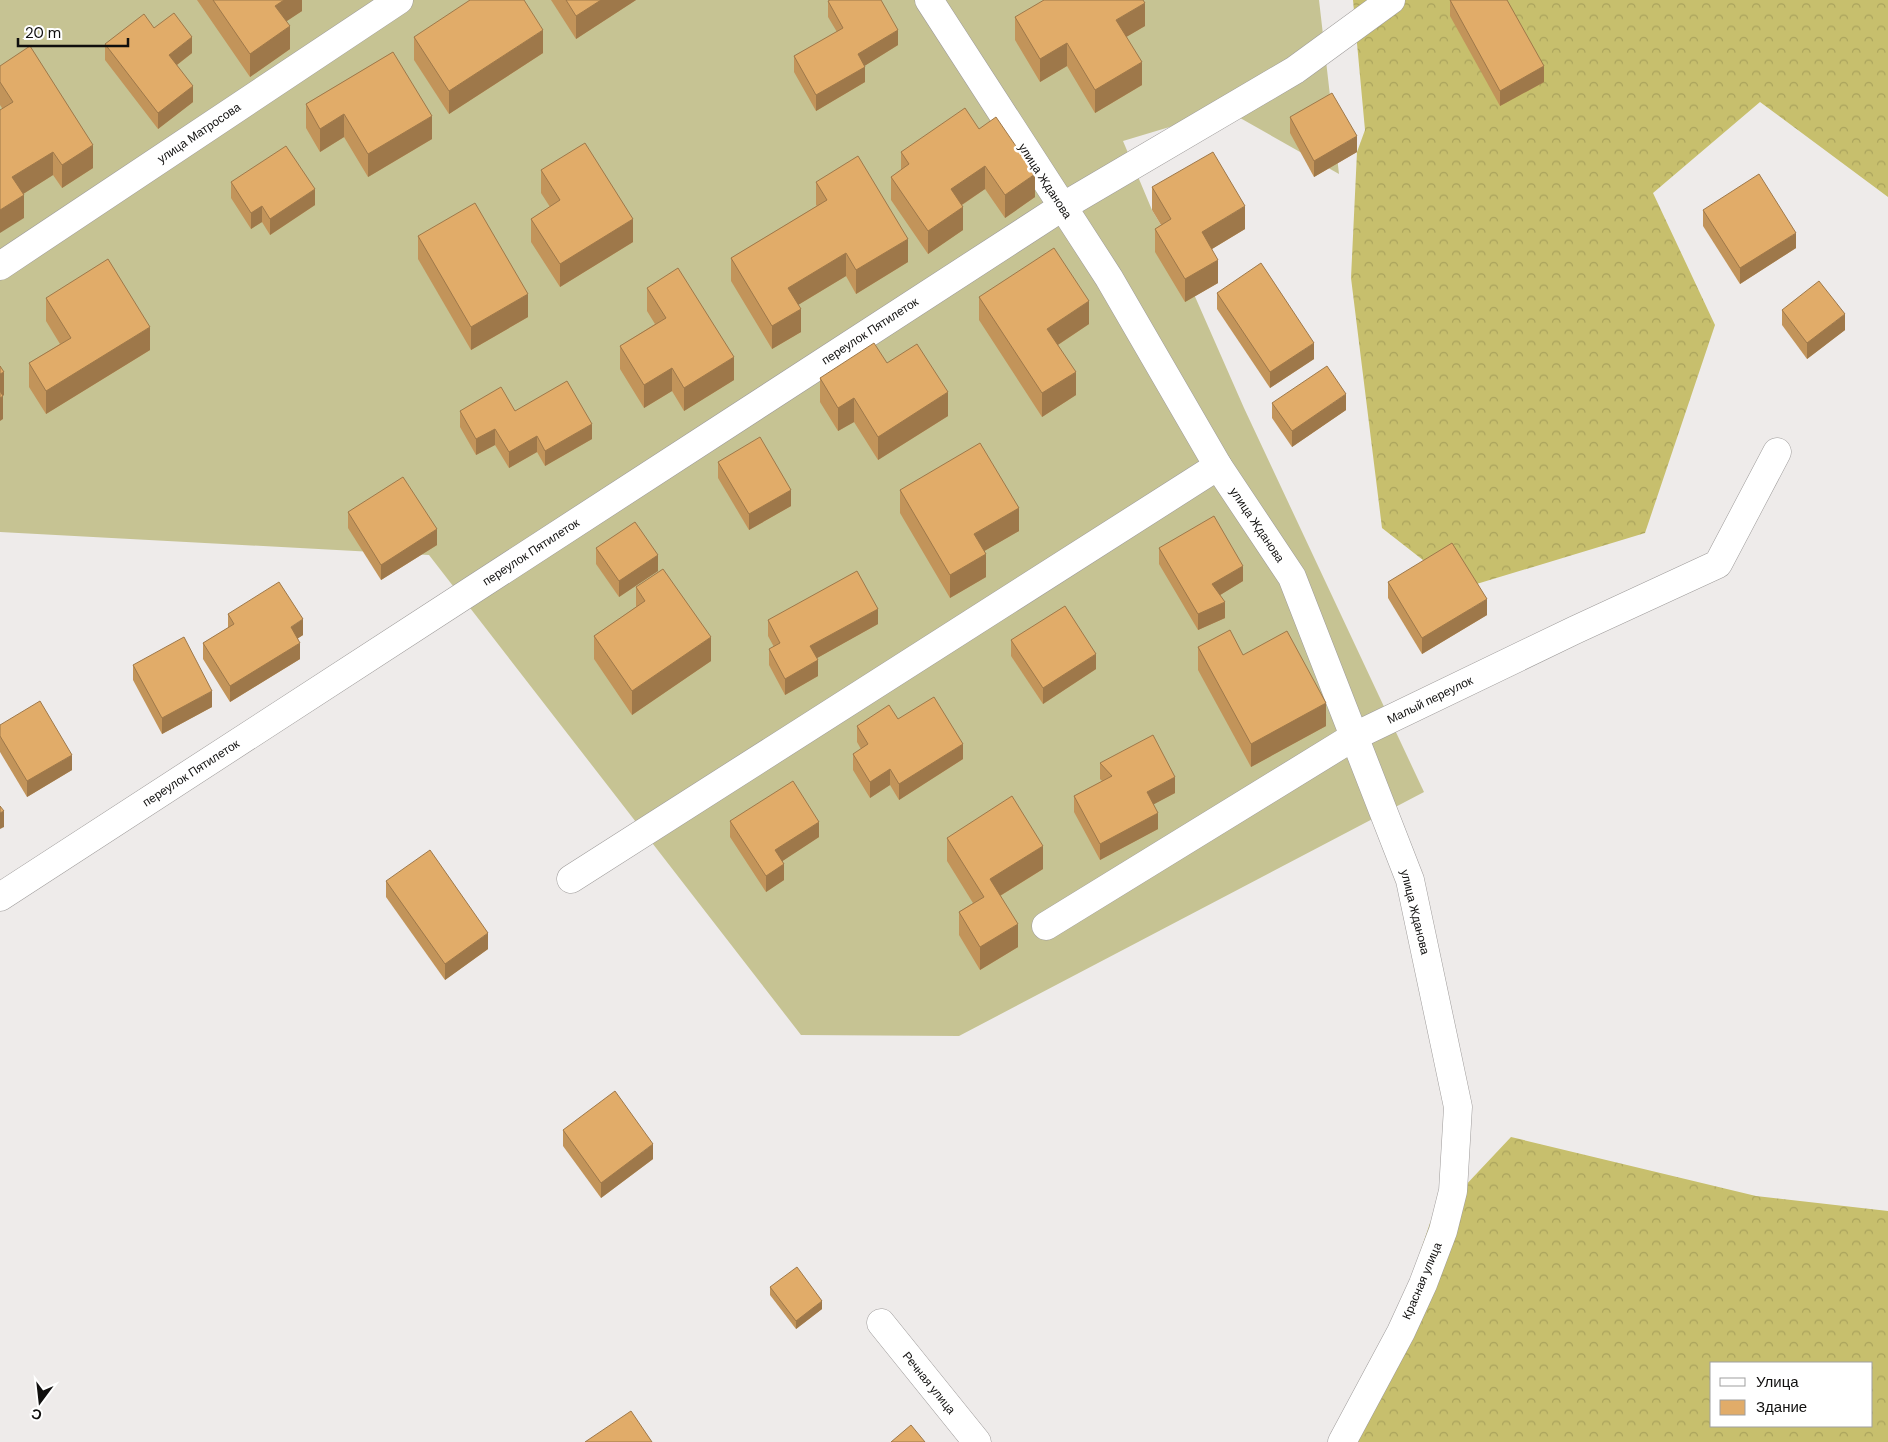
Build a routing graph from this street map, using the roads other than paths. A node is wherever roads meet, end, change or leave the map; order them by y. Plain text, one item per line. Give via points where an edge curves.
1 (399, 0) edge
2 (929, 0) edge
3 (1391, 0) edge
4 (1062, 207) junction
5 (0, 266) edge
6 (1777, 452) dead end
7 (1218, 466) junction
8 (1355, 736) junction
9 (571, 879) dead end
10 (0, 897) edge
11 (1046, 926) dead end
12 (1458, 1107) joint
13 (881, 1323) dead end
14 (977, 1442) edge
15 (1342, 1442) edge

1 - 5 street, улица Матросова
2 - 4 street, улица Жданова
3 - 4 street, переулок Пятилеток via 1295,70
4 - 7 street, улица Жданова via 1109,278
4 - 10 street, переулок Пятилеток
6 - 8 street, Малый переулок via 1718,564
7 - 8 street, улица Жданова via 1292,577
7 - 9 street
8 - 11 street, Малый переулок
8 - 12 street, улица Жданова via 1410,880
12 - 15 street, Красная улица via 1453,1191 1443,1231 1401,1332
13 - 14 street, Речная улица

